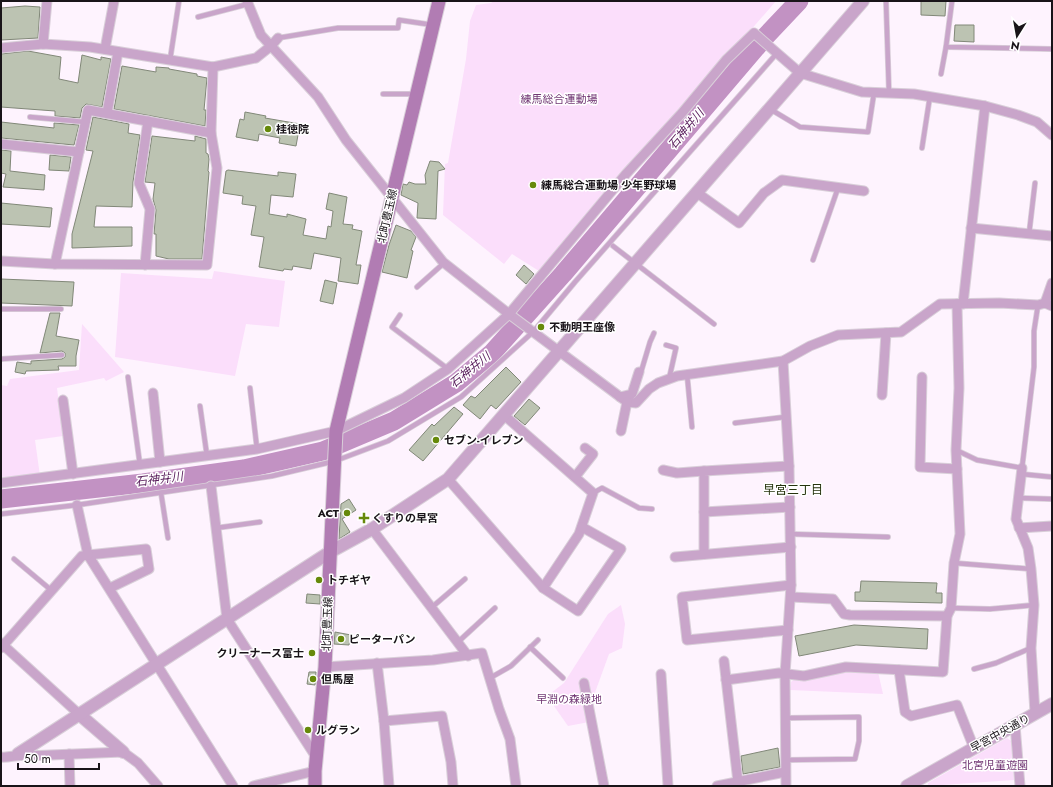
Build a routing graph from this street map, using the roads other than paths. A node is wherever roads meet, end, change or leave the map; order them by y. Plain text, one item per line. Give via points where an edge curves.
1 (47, 1) edge
2 (114, 1) edge
3 (179, 1) edge
4 (439, 1) edge
5 (863, 1) edge
6 (886, 1) edge
7 (952, 1) edge
8 (247, 2) edge
9 (198, 17) dead end
10 (434, 25) junction
11 (278, 38) joint
12 (43, 44) junction
13 (271, 46) junction
14 (946, 47) junction
15 (1, 48) edge
16 (105, 49) junction
17 (1052, 49) edge
18 (118, 52) junction
19 (778, 52) junction
20 (170, 60) junction
21 (213, 66) junction
22 (800, 73) junction
23 (941, 74) dead end
24 (874, 93) junction
25 (889, 93) junction
26 (383, 94) dead end
27 (417, 94) junction
28 (930, 96) junction
29 (986, 106) junction
30 (769, 109) junction
31 (107, 113) junction
32 (30, 117) dead end
33 (148, 121) junction
34 (85, 122) junction
35 (211, 133) junction
36 (1052, 136) edge
37 (1, 144) edge
38 (922, 148) dead end
39 (79, 152) junction
40 (1035, 183) dead end
41 (838, 188) junction
42 (864, 191) dead end
43 (696, 192) junction
44 (392, 197) junction
45 (971, 228) junction
46 (1029, 234) junction
47 (1052, 236) edge
48 (613, 246) dead end
49 (813, 260) dead end
50 (1, 261) edge
51 (444, 263) junction
52 (55, 264) junction
53 (635, 264) junction
54 (145, 265) junction
55 (1052, 284) edge
56 (417, 288) dead end
57 (960, 304) junction
58 (1045, 305) edge
59 (1, 309) edge
60 (61, 309) dead end
61 (400, 315) dead end
62 (511, 316) junction
63 (714, 324) dead end
64 (532, 330) junction
65 (654, 333) dead end
66 (886, 333) junction
67 (666, 345) dead end
68 (560, 352) junction
69 (62, 355) dead end
70 (1, 359) edge
71 (783, 361) junction
72 (448, 369) junction
73 (639, 372) joint
74 (687, 374) junction
75 (128, 377) dead end
76 (670, 378) junction
77 (922, 378) dead end
78 (250, 388) dead end
79 (153, 393) dead end
80 (882, 394) dead end
81 (63, 400) dead end
82 (624, 400) junction
83 (200, 406) dead end
84 (504, 415) junction
85 (785, 418) junction
86 (735, 423) dead end
87 (692, 428) dead end
88 (336, 431) junction
89 (621, 431) dead end
90 (585, 448) dead end
91 (257, 449) junction
92 (956, 450) junction
93 (207, 456) junction
94 (160, 462) junction
95 (335, 462) junction
96 (140, 465) junction
97 (789, 466) junction
98 (957, 469) junction
99 (663, 470) dead end
100 (704, 471) junction
101 (1022, 471) junction
102 (73, 474) junction
103 (1052, 476) edge
104 (575, 477) junction
105 (448, 479) junction
106 (1, 483) edge
107 (211, 486) junction
108 (161, 493) junction
109 (593, 493) junction
110 (1018, 498) junction
111 (1052, 499) edge
112 (78, 505) junction
113 (790, 507) junction
114 (652, 509) dead end
115 (704, 512) junction
116 (1, 514) edge
117 (260, 522) dead end
118 (1052, 526) edge
119 (582, 527) junction
120 (216, 528) junction
121 (1019, 528) junction
122 (372, 529) junction
123 (790, 534) junction
124 (888, 537) dead end
125 (168, 538) dead end
126 (791, 547) junction
127 (330, 552) junction
128 (704, 554) junction
129 (88, 555) junction
130 (675, 557) dead end
131 (14, 559) dead end
132 (954, 563) junction
133 (1031, 569) junction
134 (465, 579) dead end
135 (791, 585) junction
136 (110, 588) junction
137 (542, 588) junction
138 (51, 590) junction
139 (791, 597) junction
140 (1034, 605) junction
141 (432, 608) junction
142 (495, 608) dead end
143 (949, 612) junction
144 (227, 619) junction
145 (788, 630) junction
146 (538, 640) dead end
147 (458, 642) junction
148 (2, 646) edge
149 (530, 647) junction
150 (1031, 648) junction
151 (468, 656) junction
152 (724, 661) dead end
153 (377, 664) junction
154 (157, 665) junction
155 (325, 667) junction
156 (974, 669) dead end
157 (899, 670) junction
158 (661, 674) dead end
159 (785, 674) junction
160 (490, 678) junction
161 (563, 678) dead end
162 (726, 680) junction
163 (584, 683) dead end
164 (1052, 704) edge
165 (1034, 713) junction
166 (80, 715) junction
167 (785, 718) junction
168 (384, 721) junction
169 (1015, 725) junction
170 (974, 748) junction
171 (123, 752) junction
172 (18, 754) junction
173 (69, 754) junction
174 (1, 757) edge
175 (316, 757) junction
176 (785, 760) junction
177 (315, 771) junction
178 (785, 772) junction
179 (738, 782) junction
180 (921, 782) edge
181 (70, 786) edge
182 (158, 786) edge
183 (233, 786) edge
184 (253, 786) edge
185 (315, 786) edge
186 (389, 786) edge
187 (453, 786) edge
188 (516, 786) edge
189 (604, 786) edge
190 (668, 786) edge
191 (717, 786) edge
192 (786, 786) edge
193 (907, 786) edge
194 (1020, 786) edge

1 - 12 street
2 - 16 street
3 - 20 lane
4 - 10 main road, 北町豊玉線
5 - 22 street
6 - 25 lane
7 - 14 lane
8 - 9 lane
8 - 13 street via 261,35
10 - 11 lane via 399,20 398,28 338,28
10 - 27 main road, 北町豊玉線
11 - 13 street
12 - 15 street
12 - 16 street
13 - 21 street via 256,58
13 - 44 street via 318,97 346,140
14 - 17 lane
14 - 23 lane
16 - 18 street
18 - 20 street
18 - 31 street
19 - 22 street
19 - 62 street via 754,33 726,60 626,174
19 - 64 lane
20 - 21 street
21 - 35 street
22 - 24 street via 862,92
22 - 30 street
24 - 25 street
24 - 30 lane via 868,132 800,127
25 - 28 street
26 - 27 lane
27 - 44 main road, 北町豊玉線
28 - 29 street
28 - 38 lane
29 - 36 street via 1036,122
29 - 45 street
30 - 43 street
31 - 33 street
31 - 34 street via 88,110
32 - 34 lane
33 - 35 street
33 - 54 street via 139,183 150,209
34 - 39 street
35 - 54 street via 217,168 207,265
37 - 39 street
39 - 52 street
40 - 46 lane
41 - 42 street
41 - 43 street via 782,180 764,193 739,223
41 - 49 lane
43 - 53 street
44 - 51 street
44 - 88 main road, 北町豊玉線
45 - 46 street
45 - 57 street
46 - 47 street
48 - 53 lane
50 - 52 street
51 - 56 lane
51 - 62 street
52 - 54 street
53 - 63 lane
53 - 68 street
55 - 58 street
57 - 58 street
57 - 66 street via 940,304 901,332
57 - 92 street
58 - 101 lane via 1034,331 1034,367
59 - 60 lane
61 - 72 lane via 392,327
62 - 64 street
62 - 72 street
64 - 68 street
64 - 95 lane via 461,397 388,441
65 - 73 lane
66 - 71 street via 838,335 810,346
66 - 80 street
67 - 76 lane via 676,348
68 - 82 street
68 - 84 street
69 - 70 lane
71 - 74 street
71 - 85 street
72 - 88 street via 404,398
73 - 82 street via 632,394
74 - 76 street
74 - 87 lane
75 - 96 lane
76 - 82 street via 649,389 636,403
77 - 98 street via 920,466
78 - 91 lane
79 - 94 street
81 - 102 street
82 - 89 street
83 - 93 lane
84 - 104 street
84 - 105 street
85 - 86 lane
85 - 97 street
88 - 91 street
88 - 95 main road, 北町豊玉線
90 - 104 street via 593,454
91 - 93 street
92 - 98 street
92 - 101 lane via 978,460
93 - 94 street
94 - 96 street
95 - 107 lane
95 - 127 main road, 北町豊玉線
96 - 102 street
97 - 100 street
97 - 113 street
98 - 132 street via 960,534
99 - 100 street via 677,473
100 - 115 street
101 - 103 lane
101 - 110 street
102 - 106 street
104 - 109 street
105 - 122 street
105 - 137 street
107 - 108 lane
107 - 120 street
108 - 112 lane
108 - 125 lane
109 - 114 lane via 602,488 639,508
109 - 119 street
110 - 111 lane
110 - 121 street via 1016,520
112 - 116 lane
112 - 129 street
113 - 115 street
113 - 123 street
115 - 128 street
117 - 120 lane
118 - 121 street
119 - 137 street
119 - 137 street via 621,549 578,611
120 - 144 street
121 - 133 street via 1028,548
122 - 127 street
122 - 141 street
123 - 124 lane
123 - 126 street
126 - 128 street
126 - 135 street
127 - 144 street
127 - 155 main road, 北町豊玉線
128 - 130 street
129 - 136 street
129 - 136 street via 146,549 149,569
129 - 138 street via 82,556
131 - 138 lane
132 - 133 lane
132 - 143 street
133 - 140 street
134 - 141 lane
135 - 139 street
135 - 145 street via 682,597 686,640
136 - 154 street
138 - 148 street
139 - 143 street via 833,600 844,614 850,615
139 - 145 street
140 - 143 lane
140 - 150 street
141 - 147 street
142 - 147 lane
143 - 157 street via 943,672
144 - 154 street
144 - 175 street
145 - 159 street
146 - 149 lane
147 - 151 street
148 - 166 street
149 - 160 lane via 511,666
149 - 161 lane
150 - 156 lane
150 - 165 street
151 - 153 street
151 - 160 street via 482,653
152 - 162 street
153 - 155 street
153 - 168 street
154 - 166 street
154 - 183 street
155 - 175 main road, 北町豊玉線
157 - 159 street via 846,667 804,676
157 - 170 street via 905,712 911,716 957,705
158 - 190 street
159 - 162 street
159 - 167 street
160 - 188 street via 510,739
162 - 179 street
163 - 189 street
164 - 165 street, 早宮中央通り
165 - 169 street, 早宮中央通り
166 - 171 street
166 - 172 street
167 - 176 street
167 - 176 lane via 859,717 859,741 855,759
168 - 186 street
168 - 187 street via 442,716
169 - 170 street, 早宮中央通り
169 - 194 street
170 - 180 street, 早宮中央通り
171 - 173 street
171 - 182 street via 138,763
172 - 173 street
172 - 174 street via 7,758
173 - 181 street
175 - 177 main road, 北町豊玉線
176 - 178 street
177 - 184 street
177 - 185 main road, 北町豊玉線
178 - 179 street
178 - 192 street
179 - 191 street
180 - 193 street, 早宮中央通り

